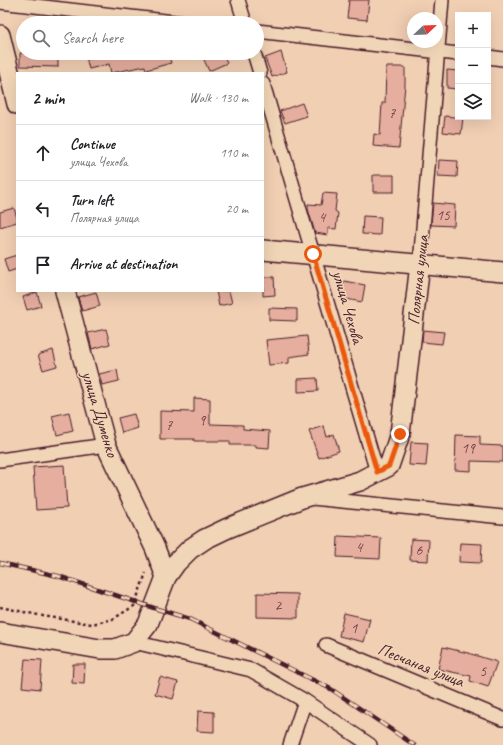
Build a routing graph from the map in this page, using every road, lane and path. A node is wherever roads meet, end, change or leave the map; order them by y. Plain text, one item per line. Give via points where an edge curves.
1 (238, 0) edge
2 (442, 0) edge
3 (0, 2) edge
4 (122, 16) edge
5 (243, 16) edge
6 (264, 32) edge
7 (0, 35) edge
8 (438, 52) junction
9 (455, 54) edge
10 (491, 58) edge
11 (503, 59) edge
12 (256, 60) edge
13 (260, 72) edge
14 (264, 87) edge
15 (16, 100) edge
16 (264, 250) edge
17 (313, 254) junction
18 (420, 264) junction
19 (503, 272) edge
20 (65, 292) edge
21 (106, 445) junction
22 (0, 460) edge
23 (377, 472) junction
24 (302, 498) junction
25 (503, 517) edge
26 (155, 548) junction
27 (166, 577) junction
28 (0, 607) edge
29 (0, 632) edge
30 (134, 642) junction
31 (326, 645) dead end
32 (306, 701) junction
33 (503, 718) edge
34 (290, 745) edge
35 (370, 745) edge

1 - 5 street
2 - 8 street, Полярная улица
3 - 4 street
6 - 8 street
7 - 15 main road
8 - 9 street
8 - 18 street, Полярная улица
10 - 11 street
12 - 13 street
14 - 17 street, улица Чехова
16 - 17 main road
17 - 18 main road
17 - 23 street, улица Чехова
18 - 19 main road
18 - 23 main road, Полярная улица via 400,434 389,466
20 - 21 main road, улица Думенко
21 - 22 street
21 - 26 main road, улица Думенко
23 - 24 main road, Полярная улица via 360,481
24 - 25 street
24 - 27 main road, Полярная улица via 205,539 190,548
26 - 27 main road, улица Думенко
26 - 28 path via 134,606 113,619 92,624
27 - 30 main road, Полярная улица via 148,624
29 - 30 main road via 100,648 115,648
30 - 32 street via 251,670
31 - 33 street, Песчаная улица
32 - 34 street
32 - 35 street

